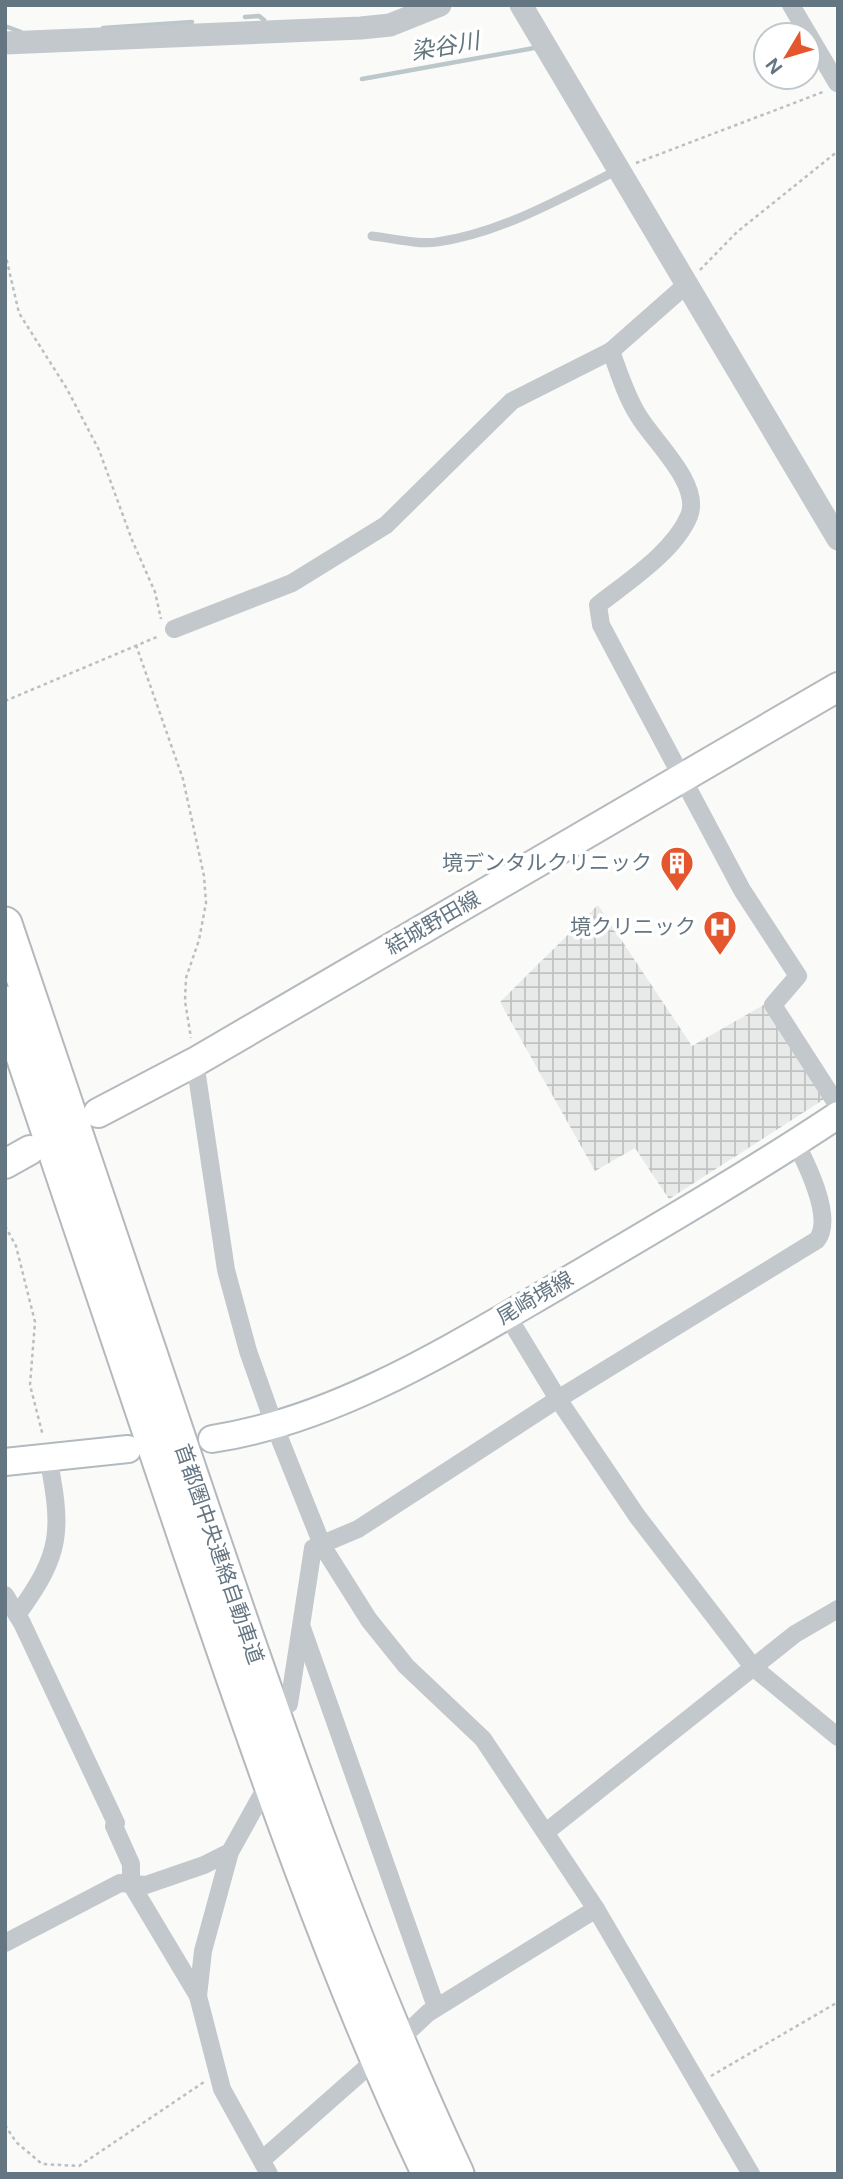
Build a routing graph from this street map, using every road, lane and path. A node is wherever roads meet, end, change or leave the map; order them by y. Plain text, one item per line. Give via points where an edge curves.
1 (440, 5) edge
2 (522, 5) edge
3 (791, 5) edge
4 (5, 43) edge
5 (836, 83) edge
6 (838, 151) edge
7 (620, 169) junction
8 (372, 236) dead end
9 (5, 253) edge
10 (687, 284) junction
11 (611, 351) junction
12 (838, 540) edge
13 (168, 624) junction
14 (136, 645) junction
15 (838, 687) edge
16 (5, 701) edge
17 (683, 776) junction
18 (5, 924) edge
19 (5, 1003) edge
20 (195, 1062) junction
21 (838, 1106) edge
22 (98, 1113) dead end
23 (838, 1115) edge
24 (796, 1143) junction
25 (30, 1150) dead end
26 (5, 1164) edge
27 (5, 1226) edge
28 (507, 1315) junction
29 (558, 1399) junction
30 (275, 1427) junction
31 (212, 1439) dead end
32 (128, 1449) dead end
33 (48, 1456) junction
34 (5, 1462) edge
35 (323, 1547) junction
36 (5, 1595) edge
37 (838, 1609) edge
38 (17, 1615) junction
39 (301, 1626) junction
40 (753, 1667) junction
41 (289, 1704) dead end
42 (838, 1737) edge
43 (260, 1798) dead end
44 (546, 1832) junction
45 (230, 1852) junction
46 (131, 1884) junction
47 (596, 1909) junction
48 (5, 1943) edge
49 (198, 1996) junction
50 (838, 2002) edge
51 (436, 2007) junction
52 (411, 2029) dead end
53 (365, 2069) dead end
54 (218, 2073) junction
55 (698, 2083) junction
56 (5, 2125) edge
57 (266, 2166) edge
58 (429, 2174) edge
59 (457, 2174) edge
60 (751, 2174) edge

1 - 4 street via 390,25 361,28
2 - 7 street
3 - 5 street
5 - 7 path via 812,98
6 - 10 path via 737,232
7 - 8 lane via 508,223 457,238 434,243
7 - 10 street
9 - 13 path via 19,313 99,450
10 - 11 street
10 - 12 street
11 - 13 street via 512,401 386,525 292,583
11 - 17 street via 637,415 684,478 690,495 689,515 662,553 598,606 601,625
13 - 14 path
14 - 16 path
14 - 20 path via 183,779 204,876 206,903 186,978
15 - 17 main road, 結城野田線
17 - 20 main road, 結城野田線
17 - 21 street via 742,890 798,976 773,1005
18 - 59 highway, 首都圏中央連絡自動車道 via 241,1621 351,1926 404,2061
19 - 58 highway, 首都圏中央連絡自動車道 via 300,1868 387,2085
20 - 22 main road, 結城野田線
20 - 30 street via 226,1270
23 - 24 main road, 尾崎境線
24 - 28 main road, 尾崎境線
24 - 29 street via 823,1214 817,1240
25 - 26 main road
27 - 33 path via 16,1246 34,1322 30,1385
28 - 29 street
28 - 30 main road, 尾崎境線 via 363,1391
29 - 35 street
29 - 40 street via 637,1516
30 - 31 main road, 尾崎境線
30 - 35 street
32 - 33 main road
33 - 34 main road
33 - 38 street via 57,1514 55,1550
35 - 39 street via 313,1548
35 - 44 street via 369,1620 406,1666 483,1739
36 - 38 street
37 - 40 street via 795,1634
38 - 46 street via 116,1823 131,1864
39 - 41 street
39 - 51 street
40 - 42 street
40 - 44 street
43 - 45 street
44 - 47 street
45 - 46 street via 146,1885
45 - 49 street via 203,1951
46 - 48 street via 120,1882
46 - 49 street
47 - 51 street
47 - 55 street
49 - 54 street
50 - 55 path
51 - 52 street
53 - 57 street
54 - 56 path via 79,2166 42,2164 16,2142
54 - 57 street via 222,2090
55 - 60 street

